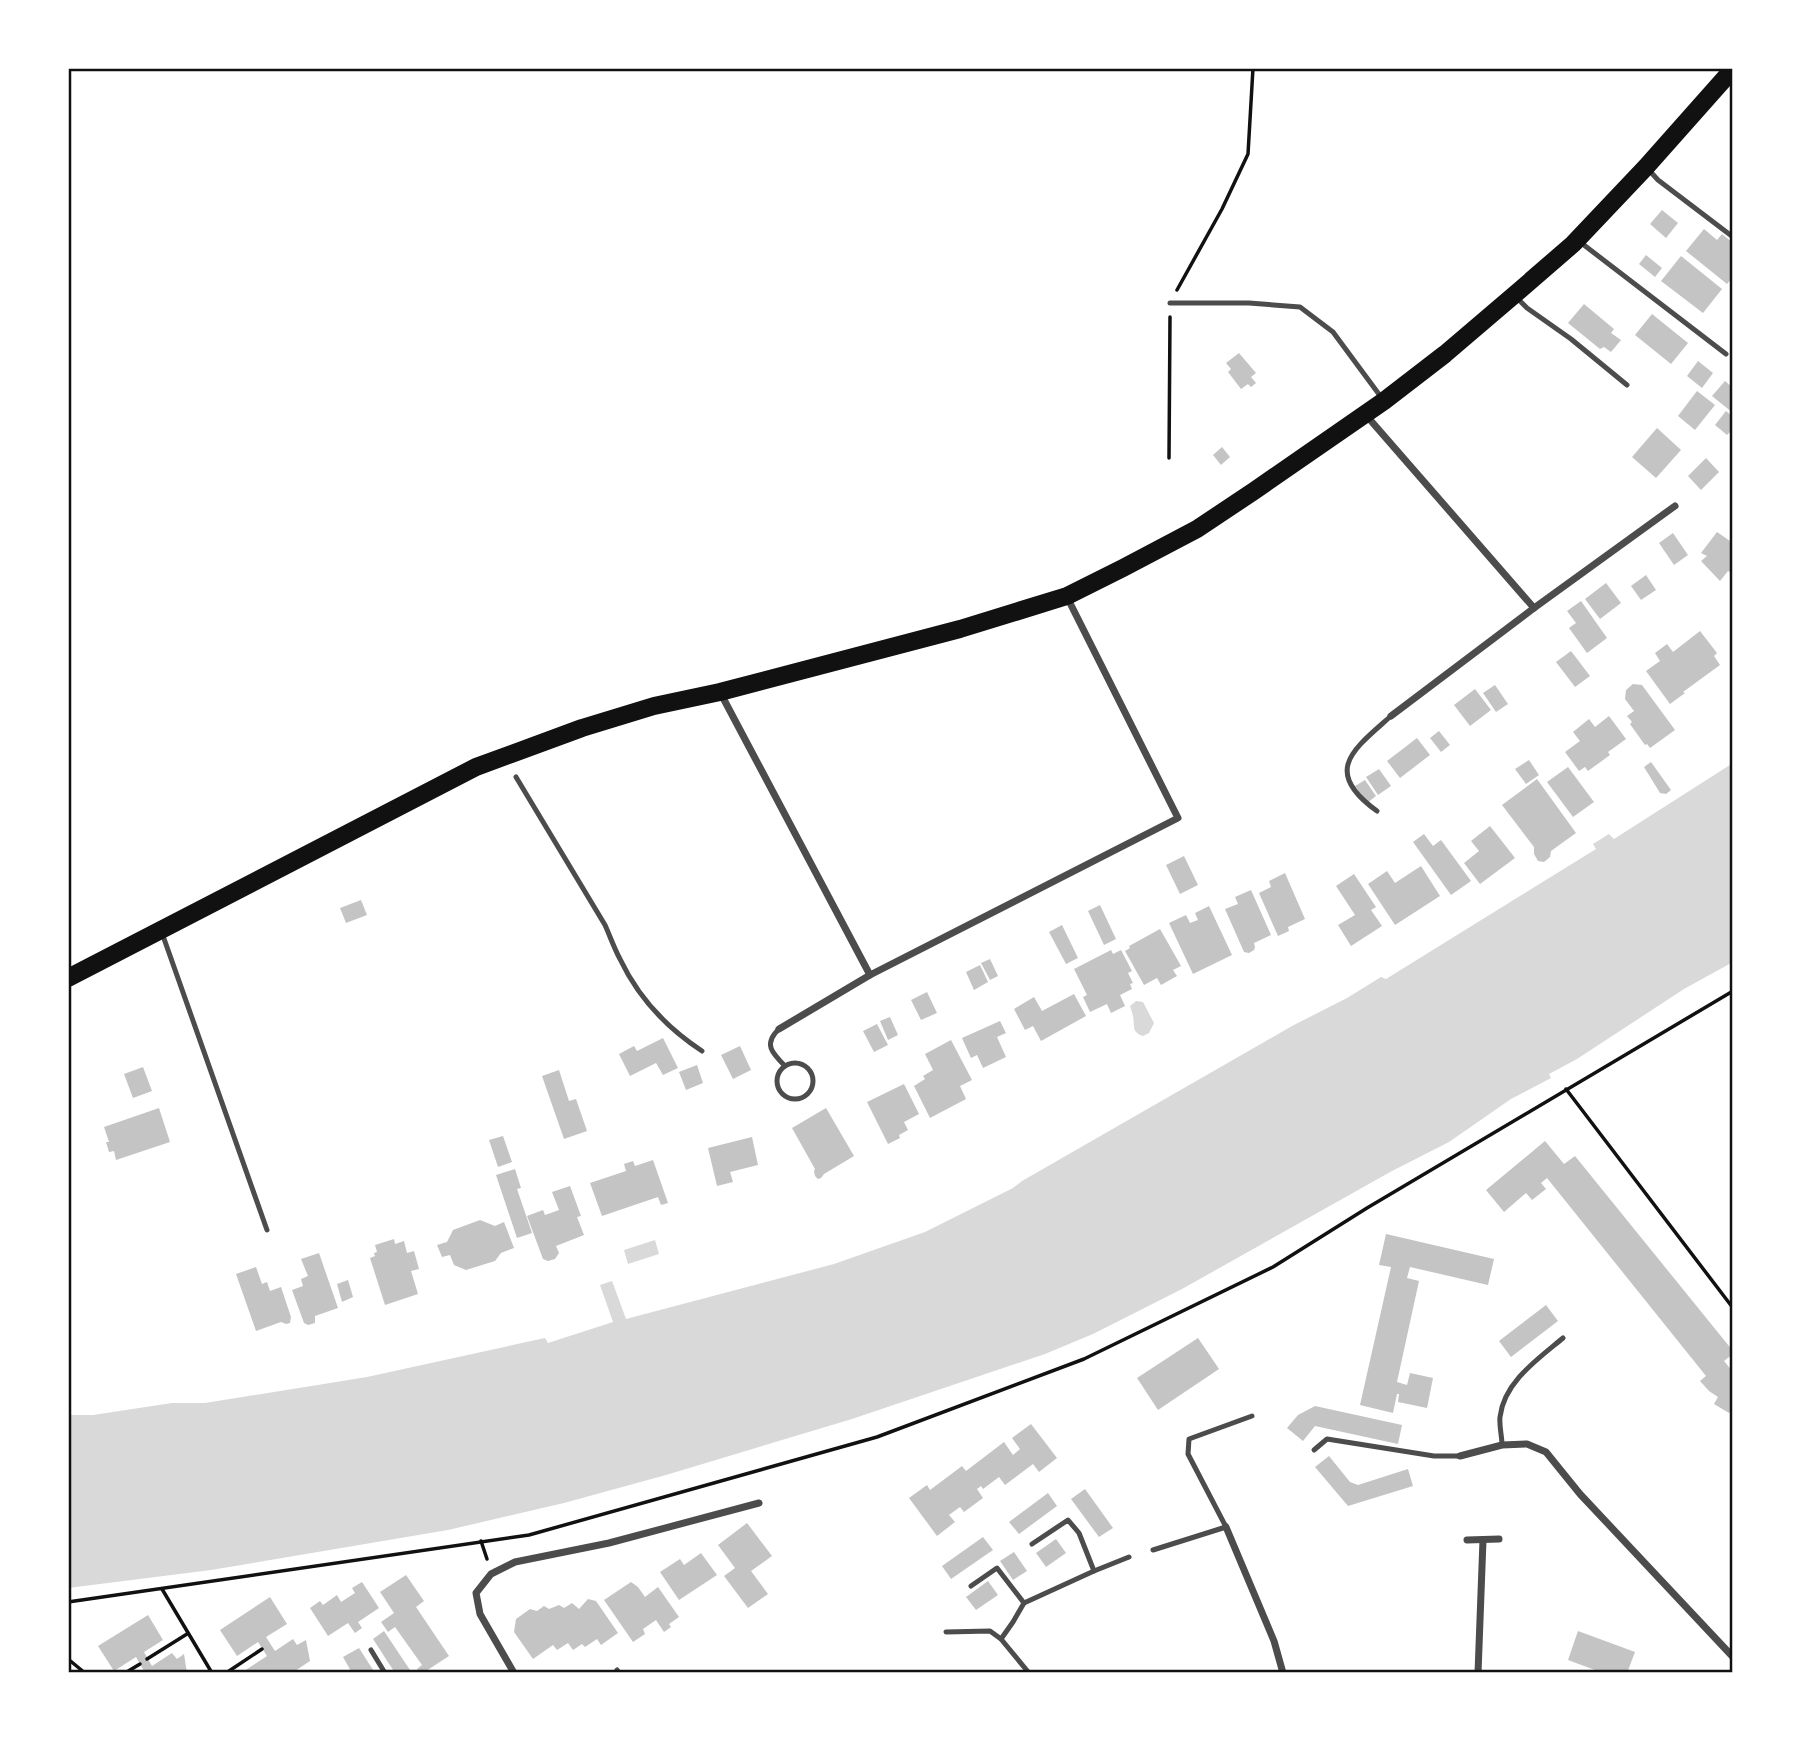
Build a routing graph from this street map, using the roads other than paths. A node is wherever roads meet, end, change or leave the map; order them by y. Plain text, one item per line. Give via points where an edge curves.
1 (1733, 69) edge
2 (1646, 167) junction
3 (1733, 237) edge
4 (1577, 240) junction
5 (1514, 296) junction
6 (1170, 303) road end
7 (1726, 354) dead end
8 (1627, 385) dead end
9 (1384, 401) junction
10 (1365, 414) junction
11 (1675, 506) dead end
12 (1067, 596) junction
13 (1534, 608) junction
14 (720, 692) junction
15 (1391, 716) joint
16 (516, 777) dead end
17 (1377, 811) dead end
18 (161, 930) junction
19 (870, 975) junction
20 (68, 978) edge
21 (779, 1030) joint
22 (702, 1051) dead end
23 (785, 1066) junction
24 (267, 1230) dead end
25 (1563, 1338) dead end
26 (1252, 1416) dead end
27 (1503, 1445) junction
28 (1314, 1450) dead end
29 (1460, 1456) joint
30 (759, 1503) dead end
31 (1226, 1527) junction
32 (1499, 1539) dead end
33 (1466, 1540) dead end
34 (1483, 1540) junction
35 (1032, 1544) dead end
36 (1153, 1550) dead end
37 (1129, 1557) dead end
38 (1094, 1571) junction
39 (971, 1586) dead end
40 (1024, 1603) junction
41 (946, 1632) dead end
42 (1001, 1639) junction
43 (372, 1650) dead end
44 (1733, 1657) edge
45 (511, 1672) edge
46 (385, 1673) edge
47 (1029, 1673) edge
48 (1283, 1673) edge
49 (1478, 1673) edge

1 - 2 main road
2 - 3 lane
2 - 4 main road
4 - 5 main road
4 - 7 lane
5 - 8 lane
5 - 9 main road
6 - 9 lane via 1300,307 1333,332
9 - 10 main road
10 - 12 main road via 1197,529
10 - 13 street
11 - 13 street
12 - 14 main road
12 - 19 street via 1178,818
13 - 15 street
14 - 18 main road via 653,706 476,767
14 - 19 street
15 - 17 lane via 1356,749 1347,765 1351,785
16 - 22 lane via 605,925 643,999
18 - 20 main road
18 - 24 lane
19 - 21 street
21 - 23 lane via 770,1042
23 - 23 lane via 802,1063 810,1070 813,1087 805,1097 793,1100 778,1088 777,1076
25 - 27 lane via 1516,1380 1504,1401 1500,1418
26 - 31 lane via 1189,1439 1188,1454
27 - 29 street
27 - 44 street via 1527,1444 1546,1452
28 - 29 lane via 1327,1439
30 - 45 street via 609,1543 515,1562 491,1574 476,1593 480,1614
31 - 36 lane
31 - 48 street
32 - 34 street
33 - 34 street
34 - 49 street
35 - 38 lane via 1068,1520 1079,1533
37 - 38 lane
38 - 40 lane
39 - 40 lane via 997,1568
40 - 42 lane
41 - 42 lane via 990,1630
42 - 47 lane
43 - 46 lane

